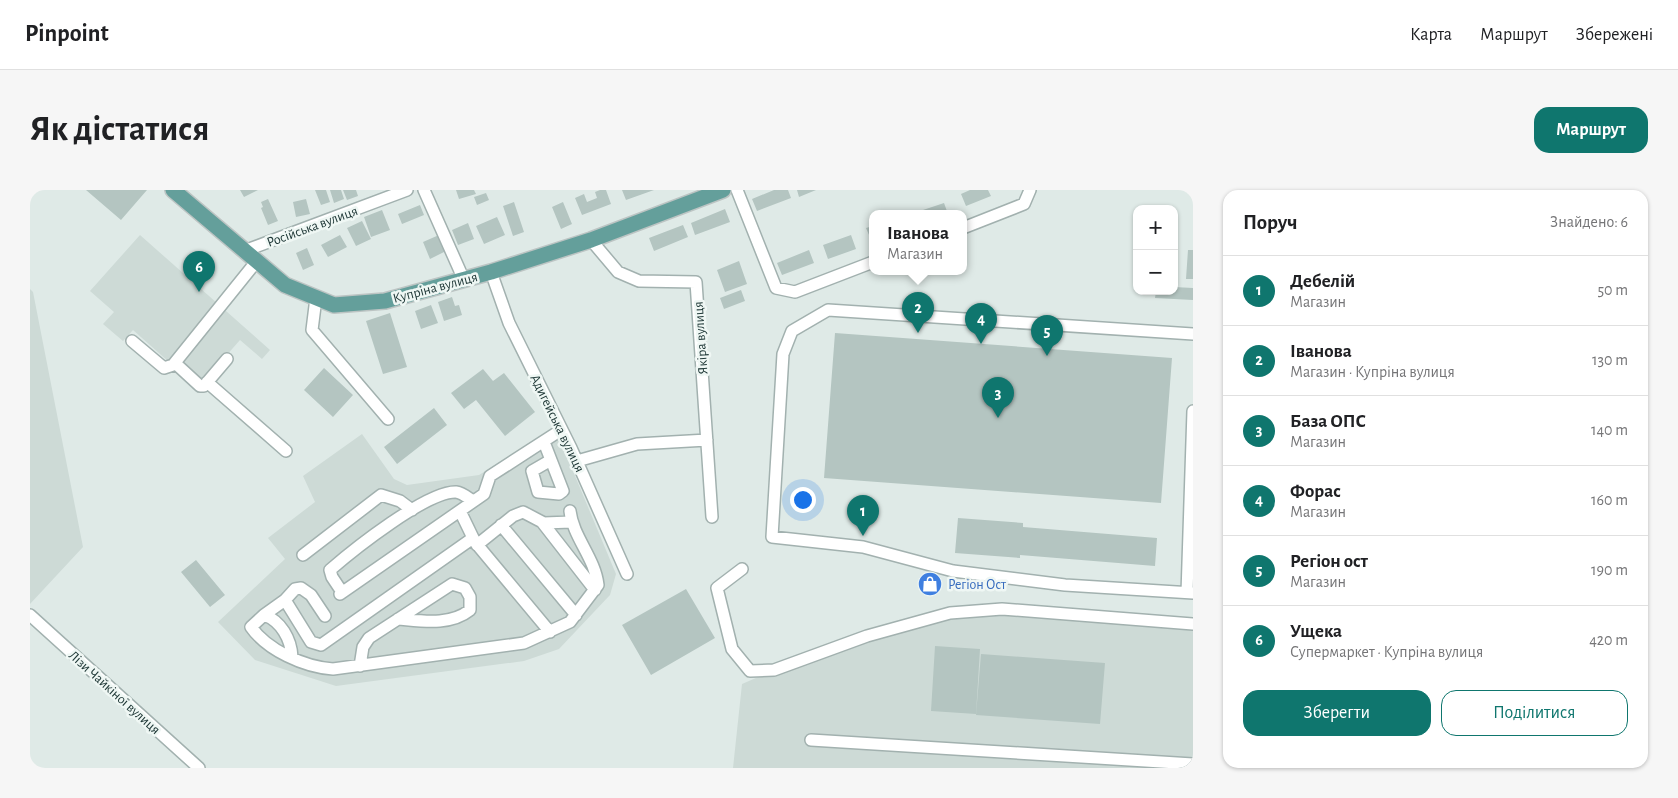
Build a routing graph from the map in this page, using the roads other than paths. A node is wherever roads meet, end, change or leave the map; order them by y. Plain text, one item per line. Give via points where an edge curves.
1 (173, 190) edge
2 (408, 190) edge
3 (424, 190) edge
4 (723, 190) edge
5 (737, 190) edge
6 (1030, 190) edge
7 (967, 226) edge
8 (591, 240) junction
9 (244, 251) junction
10 (256, 262) junction
11 (869, 264) edge
12 (491, 272) junction
13 (464, 280) junction
14 (316, 298) junction
15 (1193, 334) edge
16 (132, 341) dead end
17 (227, 359) dead end
18 (174, 363) junction
19 (208, 382) junction
20 (1193, 411) edge
21 (388, 419) dead end
22 (561, 430) junction
23 (707, 440) junction
24 (544, 442) junction
25 (286, 451) dead end
26 (551, 460) dead end
27 (577, 462) junction
28 (473, 501) junction
29 (412, 510) junction
30 (460, 511) junction
31 (712, 516) dead end
32 (542, 522) junction
33 (501, 525) junction
34 (475, 541) junction
35 (304, 554) dead end
36 (742, 569) dead end
37 (627, 574) dead end
38 (595, 590) junction
39 (1190, 593) edge
40 (285, 600) junction
41 (30, 615) edge
42 (264, 615) junction
43 (576, 615) junction
44 (325, 616) dead end
45 (398, 619) junction
46 (1193, 624) edge
47 (550, 632) junction
48 (292, 657) junction
49 (360, 666) junction
50 (811, 740) dead end
51 (1193, 764) edge
52 (199, 768) edge

1 - 9 main road, Купріна вулиця
2 - 9 street, Російська вулиця
3 - 13 street
4 - 8 main road, Купріна вулиця
5 - 11 street via 776,288 795,292
6 - 7 street via 1024,204
8 - 12 main road, Купріна вулиця
8 - 23 street, Якіра вулиця via 618,272 639,281 696,282
9 - 10 main road, Купріна вулиця
10 - 14 main road, Купріна вулиця via 285,285
10 - 18 street
12 - 13 main road, Купріна вулиця
12 - 22 street, Адигейська вулиця via 509,323
13 - 14 main road, Купріна вулиця via 385,301 334,305
14 - 21 street via 312,330
15 - 39 street via 828,310 792,331 783,354 772,537 863,548 953,571 1065,586
16 - 18 street via 164,368
17 - 19 street
18 - 19 street via 200,386
19 - 25 street
20 - 39 street
22 - 24 street
22 - 27 street, Адигейська вулиця
23 - 27 street via 637,444
23 - 31 street, Якіра вулиця
24 - 26 street
24 - 28 street via 490,476 484,494
27 - 37 street, Адигейська вулиця
28 - 29 street via 456,492 423,502
28 - 30 street
29 - 30 street via 330,570 341,593
29 - 35 street via 400,501 381,495
30 - 34 street
32 - 33 street via 523,512
32 - 38 street
32 - 38 street via 570,516 597,573
33 - 34 street
33 - 43 street
34 - 40 street via 321,645 311,642
34 - 47 street
36 - 46 street via 716,588 732,649 750,670 774,670 867,636 950,613 1002,609
38 - 43 street
40 - 42 street
40 - 44 street via 295,589 301,588 311,595
41 - 52 street, Лізи Чайкіної вулиця
42 - 48 street via 274,618 284,632
42 - 48 street via 251,626 282,653
43 - 47 street via 570,622
45 - 45 street via 452,584 464,588 470,597 470,610 462,616 435,622
45 - 49 street via 369,638 363,647
47 - 49 street via 524,643
48 - 49 street via 322,668
50 - 51 street

